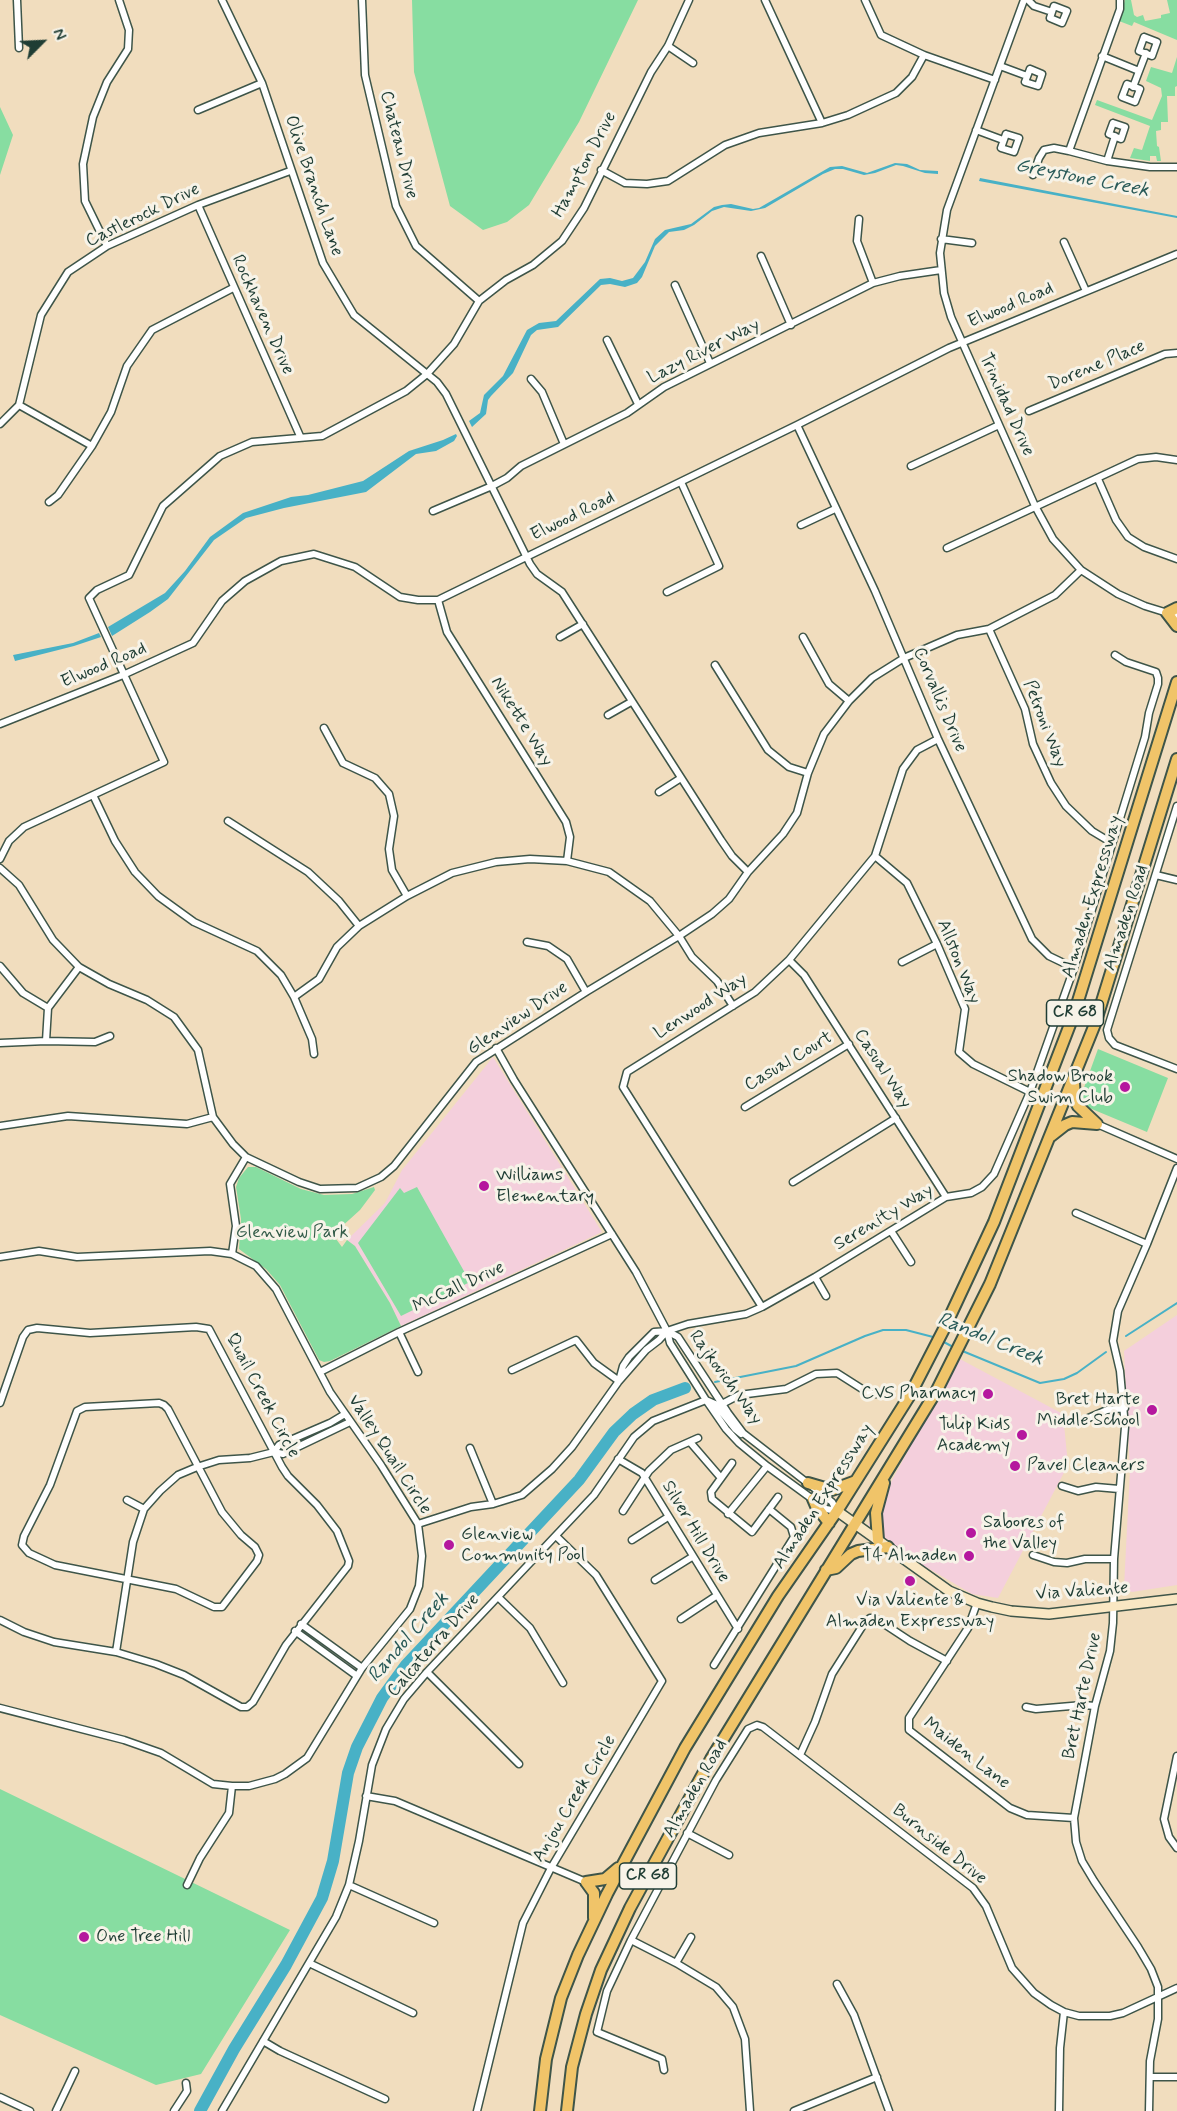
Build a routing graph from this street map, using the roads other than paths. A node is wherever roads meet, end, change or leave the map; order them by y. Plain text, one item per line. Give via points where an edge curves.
1 (16, 0) edge
2 (119, 0) edge
3 (222, 0) edge
4 (362, 0) edge
5 (689, 0) edge
6 (765, 0) edge
7 (866, 0) edge
8 (1026, 0) edge
9 (1120, 0) edge
10 (1052, 12) dead end
11 (668, 46) junction
12 (19, 48) dead end
13 (1146, 53) dead end
14 (924, 55) junction
15 (1102, 56) junction
16 (693, 63) dead end
17 (1000, 66) junction
18 (1139, 71) junction
19 (1027, 76) dead end
20 (995, 80) junction
21 (261, 82) junction
22 (1133, 87) dead end
23 (198, 110) dead end
24 (1122, 117) dead end
25 (822, 123) junction
26 (976, 130) junction
27 (1003, 140) dead end
28 (1069, 151) junction
29 (1107, 161) junction
30 (1177, 167) edge
31 (601, 170) junction
32 (290, 171) junction
33 (1033, 175) dead end
34 (198, 205) junction
35 (859, 219) dead end
36 (941, 238) junction
37 (1064, 242) dead end
38 (972, 243) dead end
39 (107, 246) junction
40 (1177, 255) edge
41 (761, 256) dead end
42 (941, 270) junction
43 (873, 283) junction
44 (675, 285) dead end
45 (233, 288) junction
46 (1086, 291) junction
47 (479, 300) junction
48 (791, 325) junction
49 (608, 340) dead end
50 (962, 343) junction
51 (1177, 353) edge
52 (710, 363) junction
53 (427, 374) junction
54 (531, 379) dead end
55 (638, 404) junction
56 (19, 405) junction
57 (1029, 411) dead end
58 (0, 424) edge
59 (797, 425) junction
60 (999, 425) junction
61 (300, 436) junction
62 (564, 444) junction
63 (92, 446) junction
64 (1177, 460) edge
65 (911, 466) dead end
66 (1098, 478) junction
67 (681, 482) junction
68 (492, 486) junction
69 (49, 502) dead end
70 (1035, 506) junction
71 (835, 509) junction
72 (433, 511) dead end
73 (801, 525) dead end
74 (946, 548) dead end
75 (526, 556) junction
76 (1177, 559) edge
77 (1081, 570) junction
78 (667, 592) dead end
79 (438, 600) junction
80 (1174, 612) edge
81 (583, 624) junction
82 (1177, 626) edge
83 (989, 629) junction
84 (560, 637) dead end
85 (803, 637) dead end
86 (1115, 655) dead end
87 (904, 658) junction
88 (715, 665) dead end
89 (123, 675) junction
90 (1177, 681) edge
91 (849, 701) junction
92 (632, 702) junction
93 (608, 716) dead end
94 (0, 724) edge
95 (324, 728) dead end
96 (938, 739) junction
97 (1177, 759) edge
98 (808, 773) junction
99 (681, 778) junction
100 (659, 792) dead end
101 (93, 795) junction
102 (1177, 806) edge
103 (228, 821) dead end
104 (1112, 843) junction
105 (875, 856) junction
106 (0, 859) edge
107 (567, 861) junction
108 (0, 868) edge
109 (748, 872) junction
110 (1156, 875) junction
111 (1177, 879) edge
112 (407, 896) junction
113 (358, 926) junction
114 (679, 936) junction
115 (527, 942) dead end
116 (937, 944) junction
117 (789, 960) junction
118 (902, 962) dead end
119 (0, 966) edge
120 (79, 967) junction
121 (1074, 968) junction
122 (586, 992) junction
123 (294, 997) junction
124 (733, 1006) junction
125 (48, 1008) junction
126 (110, 1036) dead end
127 (46, 1041) junction
128 (0, 1043) edge
129 (849, 1044) junction
130 (496, 1048) junction
131 (314, 1054) dead end
132 (1177, 1069) edge
133 (1074, 1077) junction
134 (1030, 1092) junction
135 (745, 1107) dead end
136 (213, 1117) junction
137 (896, 1118) junction
138 (1097, 1124) junction
139 (0, 1126) edge
140 (1051, 1136) junction
141 (246, 1157) junction
142 (1177, 1159) edge
143 (1177, 1168) edge
144 (793, 1182) dead end
145 (971, 1193) joint
146 (946, 1197) junction
147 (1076, 1214) dead end
148 (891, 1231) junction
149 (612, 1234) junction
150 (1147, 1244) junction
151 (232, 1254) junction
152 (0, 1257) edge
153 (911, 1262) dead end
154 (815, 1277) junction
155 (826, 1296) dead end
156 (762, 1307) junction
157 (667, 1331) junction
158 (399, 1332) junction
159 (512, 1370) dead end
160 (320, 1372) junction
161 (418, 1372) dead end
162 (620, 1382) junction
163 (708, 1383) junction
164 (882, 1394) dead end
165 (706, 1400) junction
166 (0, 1402) edge
167 (722, 1404) junction
168 (1125, 1408) junction
169 (345, 1414) junction
170 (1069, 1421) dead end
171 (350, 1422) junction
172 (749, 1437) junction
173 (698, 1438) dead end
174 (690, 1442) junction
175 (470, 1448) dead end
176 (274, 1452) junction
177 (618, 1459) junction
178 (732, 1463) dead end
179 (767, 1466) junction
180 (197, 1467) junction
181 (886, 1474) junction
182 (721, 1478) junction
183 (645, 1479) junction
184 (856, 1481) junction
185 (808, 1483) junction
186 (1062, 1486) dead end
187 (1119, 1489) junction
188 (778, 1497) dead end
189 (813, 1499) junction
190 (127, 1500) dead end
191 (494, 1504) junction
192 (144, 1509) junction
193 (769, 1509) junction
194 (623, 1511) dead end
195 (837, 1511) junction
196 (728, 1514) junction
197 (668, 1517) junction
198 (829, 1523) junction
199 (855, 1523) junction
200 (418, 1524) junction
201 (556, 1536) junction
202 (632, 1540) dead end
203 (878, 1540) junction
204 (888, 1547) junction
205 (1033, 1555) dead end
206 (692, 1557) junction
207 (1114, 1559) junction
208 (826, 1570) junction
209 (127, 1580) junction
210 (655, 1580) dead end
211 (716, 1596) junction
212 (498, 1597) junction
213 (1177, 1599) edge
214 (977, 1603) junction
215 (1114, 1607) junction
216 (681, 1619) dead end
217 (0, 1620) edge
218 (301, 1624) junction
219 (738, 1629) junction
220 (295, 1631) junction
221 (116, 1652) junction
222 (947, 1661) junction
223 (714, 1665) dead end
224 (362, 1668) junction
225 (427, 1672) junction
226 (357, 1676) junction
227 (563, 1683) dead end
228 (1095, 1706) junction
229 (1026, 1707) dead end
230 (0, 1708) edge
231 (752, 1726) joint
232 (800, 1755) junction
233 (1177, 1756) edge
234 (519, 1764) dead end
235 (232, 1786) junction
236 (366, 1796) junction
237 (1074, 1818) junction
238 (687, 1833) junction
239 (1177, 1848) edge
240 (729, 1855) dead end
241 (623, 1864) junction
242 (551, 1868) junction
243 (586, 1882) junction
244 (187, 1885) dead end
245 (349, 1885) junction
246 (594, 1920) junction
247 (434, 1923) dead end
248 (691, 1937) dead end
249 (631, 1940) junction
250 (676, 1963) junction
251 (309, 1964) junction
252 (837, 1984) dead end
253 (1177, 1988) edge
254 (1159, 1995) junction
255 (1064, 2012) junction
256 (413, 2013) dead end
257 (263, 2041) junction
258 (664, 2070) dead end
259 (75, 2071) dead end
260 (876, 2077) junction
261 (1150, 2077) junction
262 (1177, 2077) edge
263 (186, 2083) dead end
264 (0, 2097) edge
265 (385, 2099) dead end
266 (30, 2111) edge
267 (56, 2111) edge
268 (174, 2111) edge
269 (222, 2111) edge
270 (477, 2111) edge
271 (540, 2111) edge
272 (567, 2111) edge
273 (750, 2111) edge
274 (794, 2111) edge
275 (889, 2111) edge
276 (1059, 2111) edge
277 (1149, 2111) edge

1 - 12 street
2 - 39 street via 129,30 128,49 107,82 93,117 83,164 85,201
3 - 21 street, Olive Branch Lane
4 - 47 street, Chateau Drive via 365,75 396,206 416,246
5 - 11 street, Hampton Drive
6 - 25 street
7 - 14 street via 881,35
8 - 10 street
8 - 17 street, Trinidad Drive
9 - 15 street
11 - 16 street
11 - 31 street, Hampton Drive
13 - 18 street
14 - 20 street
14 - 25 street via 912,77 896,93
15 - 18 street
15 - 28 street
17 - 19 street
17 - 20 street, Trinidad Drive
18 - 22 street
20 - 26 street, Trinidad Drive
21 - 23 street
21 - 32 street, Olive Branch Lane
24 - 29 street via 1119,125 1125,127 1121,139 1115,136
25 - 31 street via 759,133 725,145 668,181 626,183
26 - 27 street
26 - 36 street, Trinidad Drive
28 - 29 street
28 - 33 street via 1044,150
29 - 30 street
31 - 47 street, Hampton Drive via 584,208 562,241
32 - 34 street, Castlerock Drive
32 - 53 street, Olive Branch Lane via 323,263 354,315
34 - 39 street, Castlerock Drive
34 - 45 street, Rockhaven Drive
35 - 43 street via 857,242
36 - 38 street
36 - 42 street, Trinidad Drive
37 - 46 street
39 - 56 street, Castlerock Drive via 68,272 41,315
40 - 46 street, Elwood Road
41 - 48 street
42 - 43 street, Lazy River Way
42 - 50 street, Trinidad Drive via 948,309
43 - 48 street, Lazy River Way
44 - 52 street
45 - 61 street, Rockhaven Drive
45 - 63 street via 152,330 127,366 111,412
46 - 50 street, Elwood Road
47 - 53 street, Hampton Drive via 454,344
48 - 52 street, Lazy River Way
49 - 55 street
50 - 59 street, Elwood Road
50 - 60 street, Trinidad Drive
51 - 57 street, Dorene Place via 1165,354
52 - 55 street, Lazy River Way
53 - 61 street, Hampton Drive via 406,391 322,436
53 - 68 street, Olive Branch Lane via 454,405
54 - 62 street via 542,392
55 - 62 street, Lazy River Way
56 - 58 street
56 - 63 street
59 - 67 street, Elwood Road
59 - 71 street, Corvallis Drive
60 - 65 street
60 - 70 street, Trinidad Drive
61 - 89 street, Hampton Drive via 252,442 220,456 164,506 129,575 88,597
62 - 68 street, Lazy River Way
63 - 69 street
64 - 66 street via 1138,459
66 - 70 street
66 - 76 street via 1128,537
67 - 75 street, Elwood Road
67 - 78 street via 719,566
68 - 72 street, Lazy River Way
68 - 75 street, Olive Branch Lane
70 - 74 street
70 - 77 street, Trinidad Drive via 1053,538
71 - 73 street
71 - 87 street, Corvallis Drive
75 - 79 street, Elwood Road
75 - 81 street, Olive Branch Lane via 537,574 562,592
77 - 80 street, Trinidad Drive via 1118,594
77 - 83 street, Glenview Drive via 1055,595
79 - 89 street, Elwood Road via 400,597 355,567 314,554 281,561 245,581 222,601 193,643
79 - 107 street, Nikette Way via 447,632 566,822 570,837
80 - 82 main road
81 - 84 street
81 - 92 street, Olive Branch Lane
83 - 87 street, Glenview Drive via 957,635
83 - 104 street, Petroni Way via 1025,709 1033,744 1051,783 1066,806 1092,831
85 - 91 street via 829,684
86 - 104 street, Almaden Road via 1156,672 1158,678 1145,737
87 - 91 street, Glenview Drive via 872,678
87 - 96 street, Corvallis Drive
88 - 98 street via 768,750 789,767
89 - 94 street, Elwood Road
89 - 101 street, Hampton Drive via 165,762
90 - 184 main road, Almaden Expressway / CR G8 via 1074,1014 994,1222 910,1395
91 - 98 street, Glenview Drive via 824,734
92 - 93 street
92 - 99 street, Olive Branch Lane
95 - 112 street via 343,763 375,778 389,794 394,816 389,849 392,870
96 - 105 street, Lenwood Way via 917,750 903,768
96 - 121 street, Corvallis Drive via 1032,939 1049,956
97 - 133 main road, CR G8 via 1095,1024
98 - 109 street, Glenview Drive via 797,813
99 - 100 street
99 - 109 street, Olive Branch Lane via 732,856
101 - 106 street via 24,827 9,841
101 - 123 street via 115,841 135,872 158,896 195,922 257,951 281,975
102 - 110 street, Almaden Road
103 - 113 street via 308,872 339,900
104 - 121 street, Almaden Road
105 - 116 street, Allston Way via 907,883
105 - 117 street, Lenwood Way
107 - 112 street via 530,858 496,862 452,873
107 - 114 street via 609,872 650,901
108 - 120 street, Glenview Drive via 19,885 54,940
109 - 114 street, Glenview Drive via 729,899
110 - 111 street
110 - 132 street, Almaden Road via 1108,1025 1109,1038 1115,1045
112 - 113 street
113 - 123 street via 337,947 319,979
114 - 122 street, Glenview Drive
114 - 124 street
115 - 122 street via 548,946 567,959
116 - 118 street
116 - 134 street, Allston Way via 965,1009 959,1052 973,1064
117 - 124 street, Lenwood Way via 755,992
117 - 129 street, Casual Way via 804,975
119 - 125 street via 23,993
120 - 125 street
120 - 136 street, Glenview Drive via 174,1017 198,1050
121 - 134 street, Almaden Road
122 - 130 street, Glenview Drive
123 - 131 street via 312,1039
124 - 156 street, Lenwood Way via 627,1072 623,1087
125 - 127 street
126 - 127 street via 95,1042
127 - 128 street
129 - 135 street, Casual Court
129 - 137 street, Casual Way
130 - 141 street, Glenview Drive via 476,1062 394,1166 357,1188 320,1189
130 - 149 street, Rajkovich Way
133 - 138 main road via 1075,1100
133 - 140 main road, CR G8
134 - 145 street, Almaden Road via 999,1166 988,1181
136 - 139 street via 187,1124 68,1116
136 - 141 street, Glenview Drive
137 - 144 street
137 - 146 street, Casual Way
138 - 140 main road via 1072,1122
138 - 142 street
140 - 181 main road, CR G8 via 957,1354
141 - 151 street via 230,1184 236,1226
143 - 150 street, Bret Harte Drive
145 - 146 street, Serenity Way
146 - 148 street, Serenity Way
147 - 150 street
148 - 153 street
148 - 154 street, Serenity Way
149 - 157 street, Rajkovich Way
149 - 158 street, McCall Drive
150 - 168 street, Bret Harte Drive via 1118,1311 1113,1341
151 - 152 street, Valley Quail Circle via 210,1251 77,1257 39,1251
151 - 160 street, Valley Quail Circle via 256,1266 276,1289
154 - 155 street
154 - 156 street, Serenity Way
156 - 157 street, Serenity Way
157 - 162 street, Serenity Way via 654,1332 641,1343 623,1366
157 - 163 street, Rajkovich Way via 678,1338
157 - 165 street, Rajkovich Way via 670,1343
158 - 160 street, McCall Drive
158 - 161 street
159 - 162 street via 576,1340 594,1363
160 - 169 street, Valley Quail Circle
162 - 191 street, Serenity Way via 552,1469 522,1495
163 - 165 street
163 - 167 street, Rajkovich Way
164 - 167 street via 870,1394 837,1373 816,1374 786,1389 739,1395
165 - 172 street via 715,1404 735,1430
165 - 177 street, Calcaterra Drive via 653,1421 634,1437
165 - 179 street, Rajkovich Way via 739,1443
166 - 176 street, Quail Creek Circle via 28,1330 90,1333 204,1327 212,1332
167 - 172 street, Rajkovich Way
168 - 170 street
168 - 187 street, Bret Harte Drive
169 - 171 street, Valley Quail Circle
169 - 176 street via 279,1445
171 - 176 street via 283,1454
171 - 200 street, Valley Quail Circle
172 - 185 street, Rajkovich Way
173 - 174 street
174 - 182 street
174 - 183 street via 671,1450
175 - 191 street
176 - 180 street
176 - 218 street, Quail Creek Circle via 288,1476 337,1531 349,1561
177 - 183 street, Silver Hill Drive via 642,1473
177 - 201 street, Calcaterra Drive via 594,1495
178 - 182 street
179 - 189 street, Rajkovich Way
179 - 196 street
180 - 192 street via 170,1481
180 - 209 street via 222,1512 257,1550 257,1561 218,1608 176,1589
180 - 209 street via 164,1405 85,1407 74,1414 50,1485 22,1545 28,1553 55,1565
181 - 199 main road, CR G8
181 - 203 main road via 876,1513
182 - 196 street via 711,1492 712,1499
183 - 194 street
183 - 197 street, Silver Hill Drive
184 - 185 main road via 832,1490
184 - 195 main road, Almaden Expressway / CR G8
185 - 195 street, Rajkovich Way via 832,1502
186 - 187 street via 1078,1491 1096,1487
187 - 207 street, Bret Harte Drive
188 - 193 street
189 - 195 street, Rajkovich Way via 826,1509
189 - 198 main road
190 - 192 street
191 - 200 street, Serenity Way
192 - 209 street via 133,1542
193 - 196 street via 752,1532
193 - 219 street via 791,1527 794,1537
195 - 198 main road, Almaden Expressway / CR G8
195 - 199 street, Via Valiente
197 - 202 street
197 - 206 street, Silver Hill Drive
198 - 241 main road, Almaden Expressway / CR G8 via 778,1596 685,1748
199 - 203 street, Via Valiente
199 - 208 main road, CR G8
200 - 224 street, Valley Quail Circle via 422,1556 419,1586 410,1609
201 - 212 street, Calcaterra Drive
201 - 242 street, Anjou Creek Circle via 596,1575 662,1681
203 - 204 street, Via Valiente
204 - 208 main road via 858,1551 836,1568
204 - 214 street, Via Valiente via 941,1586
205 - 207 street via 1060,1562
206 - 210 street
206 - 211 street, Silver Hill Drive
207 - 215 street, Bret Harte Drive
208 - 272 main road, CR G8 via 711,1759 618,1932 586,2013 572,2067
209 - 221 street
211 - 216 street
211 - 219 street, Silver Hill Drive
212 - 225 street, Calcaterra Drive
212 - 227 street via 531,1628
213 - 215 street, Via Valiente
214 - 215 street, Via Valiente via 1048,1614
214 - 222 street, Maiden Lane via 968,1628
215 - 228 street, Bret Harte Drive via 1110,1652
217 - 221 street, Quail Creek Circle via 54,1642
218 - 220 street, Quail Creek Circle
218 - 224 street
219 - 223 street
220 - 221 street, Quail Creek Circle via 247,1707 175,1671
220 - 226 street
222 - 232 street via 870,1618 832,1674
222 - 237 street, Maiden Lane via 909,1718 911,1734 1010,1808 1027,1815
224 - 226 street, Valley Quail Circle
225 - 234 street
225 - 236 street, Calcaterra Drive via 386,1729 372,1764
226 - 235 street, Valley Quail Circle via 316,1745 299,1765 265,1783
228 - 229 street
228 - 237 street, Bret Harte Drive
230 - 235 street, Valley Quail Circle via 124,1740 161,1753 213,1784
231 - 232 street, Burnside Drive via 764,1727
231 - 238 street, Almaden Road
232 - 255 street, Burnside Drive via 973,1888 986,1906 1012,1968 1035,1993
233 - 239 street via 1164,1820
235 - 244 street via 229,1814 200,1857
236 - 242 street via 395,1801
236 - 245 street, Calcaterra Drive
237 - 254 street, Bret Harte Drive via 1082,1861 1151,1969
238 - 240 street
238 - 249 street, Almaden Road
241 - 243 main road via 605,1879
241 - 246 main road, Almaden Expressway / CR G8
242 - 243 street
242 - 270 street, Anjou Creek Circle via 523,1923
243 - 246 main road via 594,1893
245 - 247 street
245 - 251 street, Calcaterra Drive
246 - 271 main road, Almaden Expressway / CR G8 via 551,2031
248 - 250 street
249 - 250 street
249 - 258 street, Almaden Road via 607,1991 597,2032 662,2059
250 - 273 street via 716,1987 733,2007 745,2039
251 - 256 street
251 - 257 street, Calcaterra Drive
252 - 260 street via 854,2015
253 - 254 street, Burnside Drive
254 - 255 street, Burnside Drive via 1110,2016
254 - 261 street, Bret Harte Drive
255 - 276 street
257 - 265 street
257 - 269 street, Calcaterra Drive
259 - 267 street
260 - 274 street
260 - 275 street
261 - 262 street
261 - 277 street, Bret Harte Drive
263 - 268 street via 187,2091
264 - 266 street

